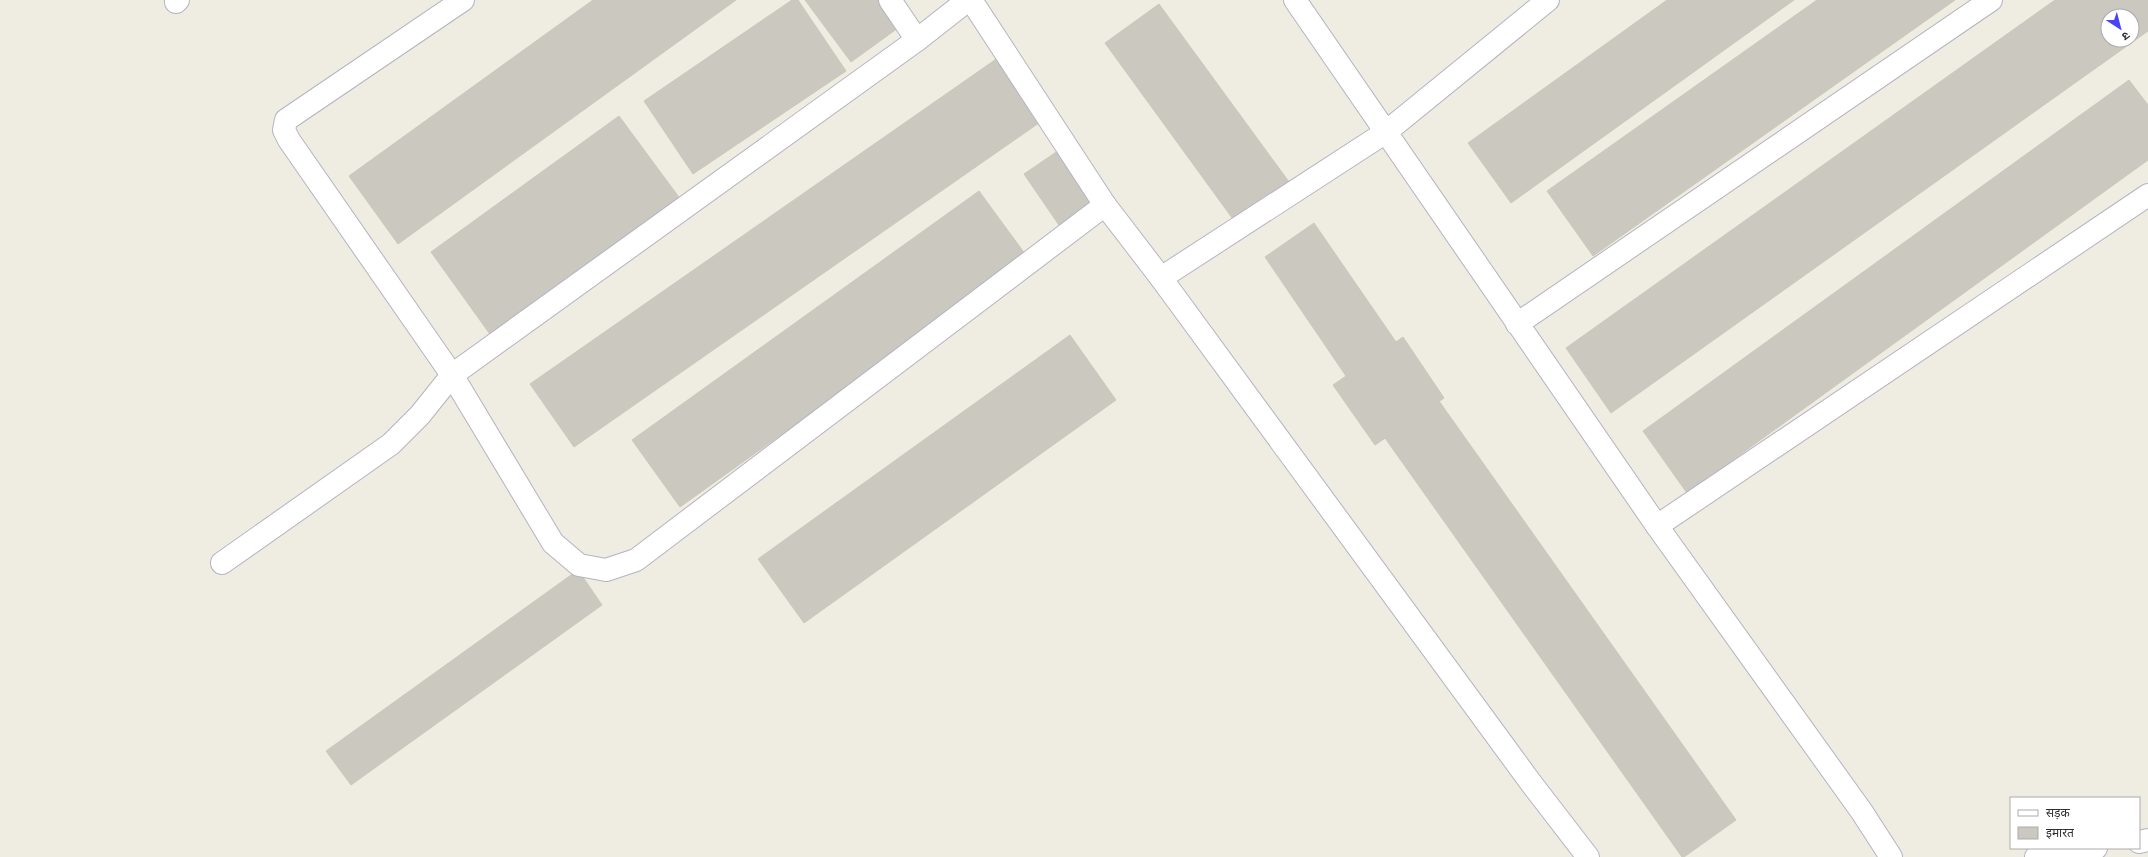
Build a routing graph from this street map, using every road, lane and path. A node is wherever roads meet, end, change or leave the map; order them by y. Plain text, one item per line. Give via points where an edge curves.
1 (463, 0) edge
2 (890, 0) edge
3 (968, 0) edge
4 (971, 0) edge
5 (1295, 0) edge
6 (1548, 0) edge
7 (1990, 0) edge
8 (917, 40) junction
9 (1386, 132) junction
10 (2148, 195) edge
11 (1105, 205) junction
12 (1162, 278) junction
13 (1517, 324) junction
14 (452, 375) junction
15 (1657, 526) junction
16 (222, 563) dead end
17 (2089, 849) edge
18 (1588, 857) edge
19 (1892, 857) edge
20 (2036, 857) edge

1 - 14 street via 284,124 289,140
2 - 8 street
3 - 8 street
4 - 11 street
5 - 9 street
6 - 9 street
7 - 13 street
8 - 14 street
9 - 12 street
9 - 13 street
10 - 15 street
11 - 12 street
11 - 14 street via 636,560 606,570 579,565 553,543
12 - 18 street via 1531,783
13 - 15 street
14 - 16 street via 420,415 391,444
15 - 19 street
17 - 20 street

